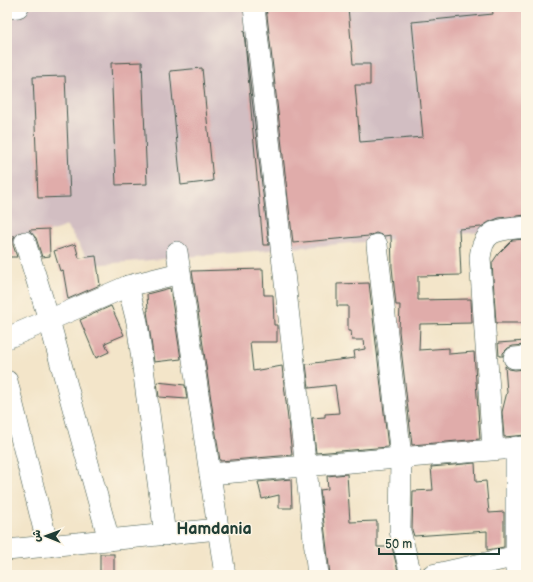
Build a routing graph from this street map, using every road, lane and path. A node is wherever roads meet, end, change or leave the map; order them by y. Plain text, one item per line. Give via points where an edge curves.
1 (18, 7) edge
2 (254, 7) edge
3 (7, 8) edge
4 (526, 227) edge
5 (25, 242) dead end
6 (378, 245) dead end
7 (177, 252) dead end
8 (180, 273) junction
9 (128, 286) junction
10 (49, 320) junction
11 (7, 338) edge
12 (7, 381) edge
13 (521, 447) edge
14 (493, 450) junction
15 (401, 457) junction
16 (306, 465) junction
17 (210, 474) junction
18 (218, 529) junction
19 (165, 535) junction
20 (109, 540) junction
21 (48, 546) junction
22 (7, 550) edge
23 (519, 562) edge
24 (225, 575) edge
25 (318, 575) edge
26 (411, 575) edge
27 (432, 575) edge

1 - 3 street
2 - 16 street
4 - 14 street via 493,232 487,236 481,250
5 - 10 street
6 - 15 street
7 - 8 street
8 - 9 street
8 - 17 street
9 - 10 street
9 - 19 street via 137,322
10 - 11 street
10 - 20 street
12 - 21 street
13 - 14 street
13 - 23 street
14 - 15 street
15 - 16 street
15 - 26 street via 400,531
16 - 17 street
16 - 25 street
17 - 18 street
18 - 19 street
18 - 24 street
19 - 20 street
20 - 21 street
21 - 22 street
23 - 27 street

